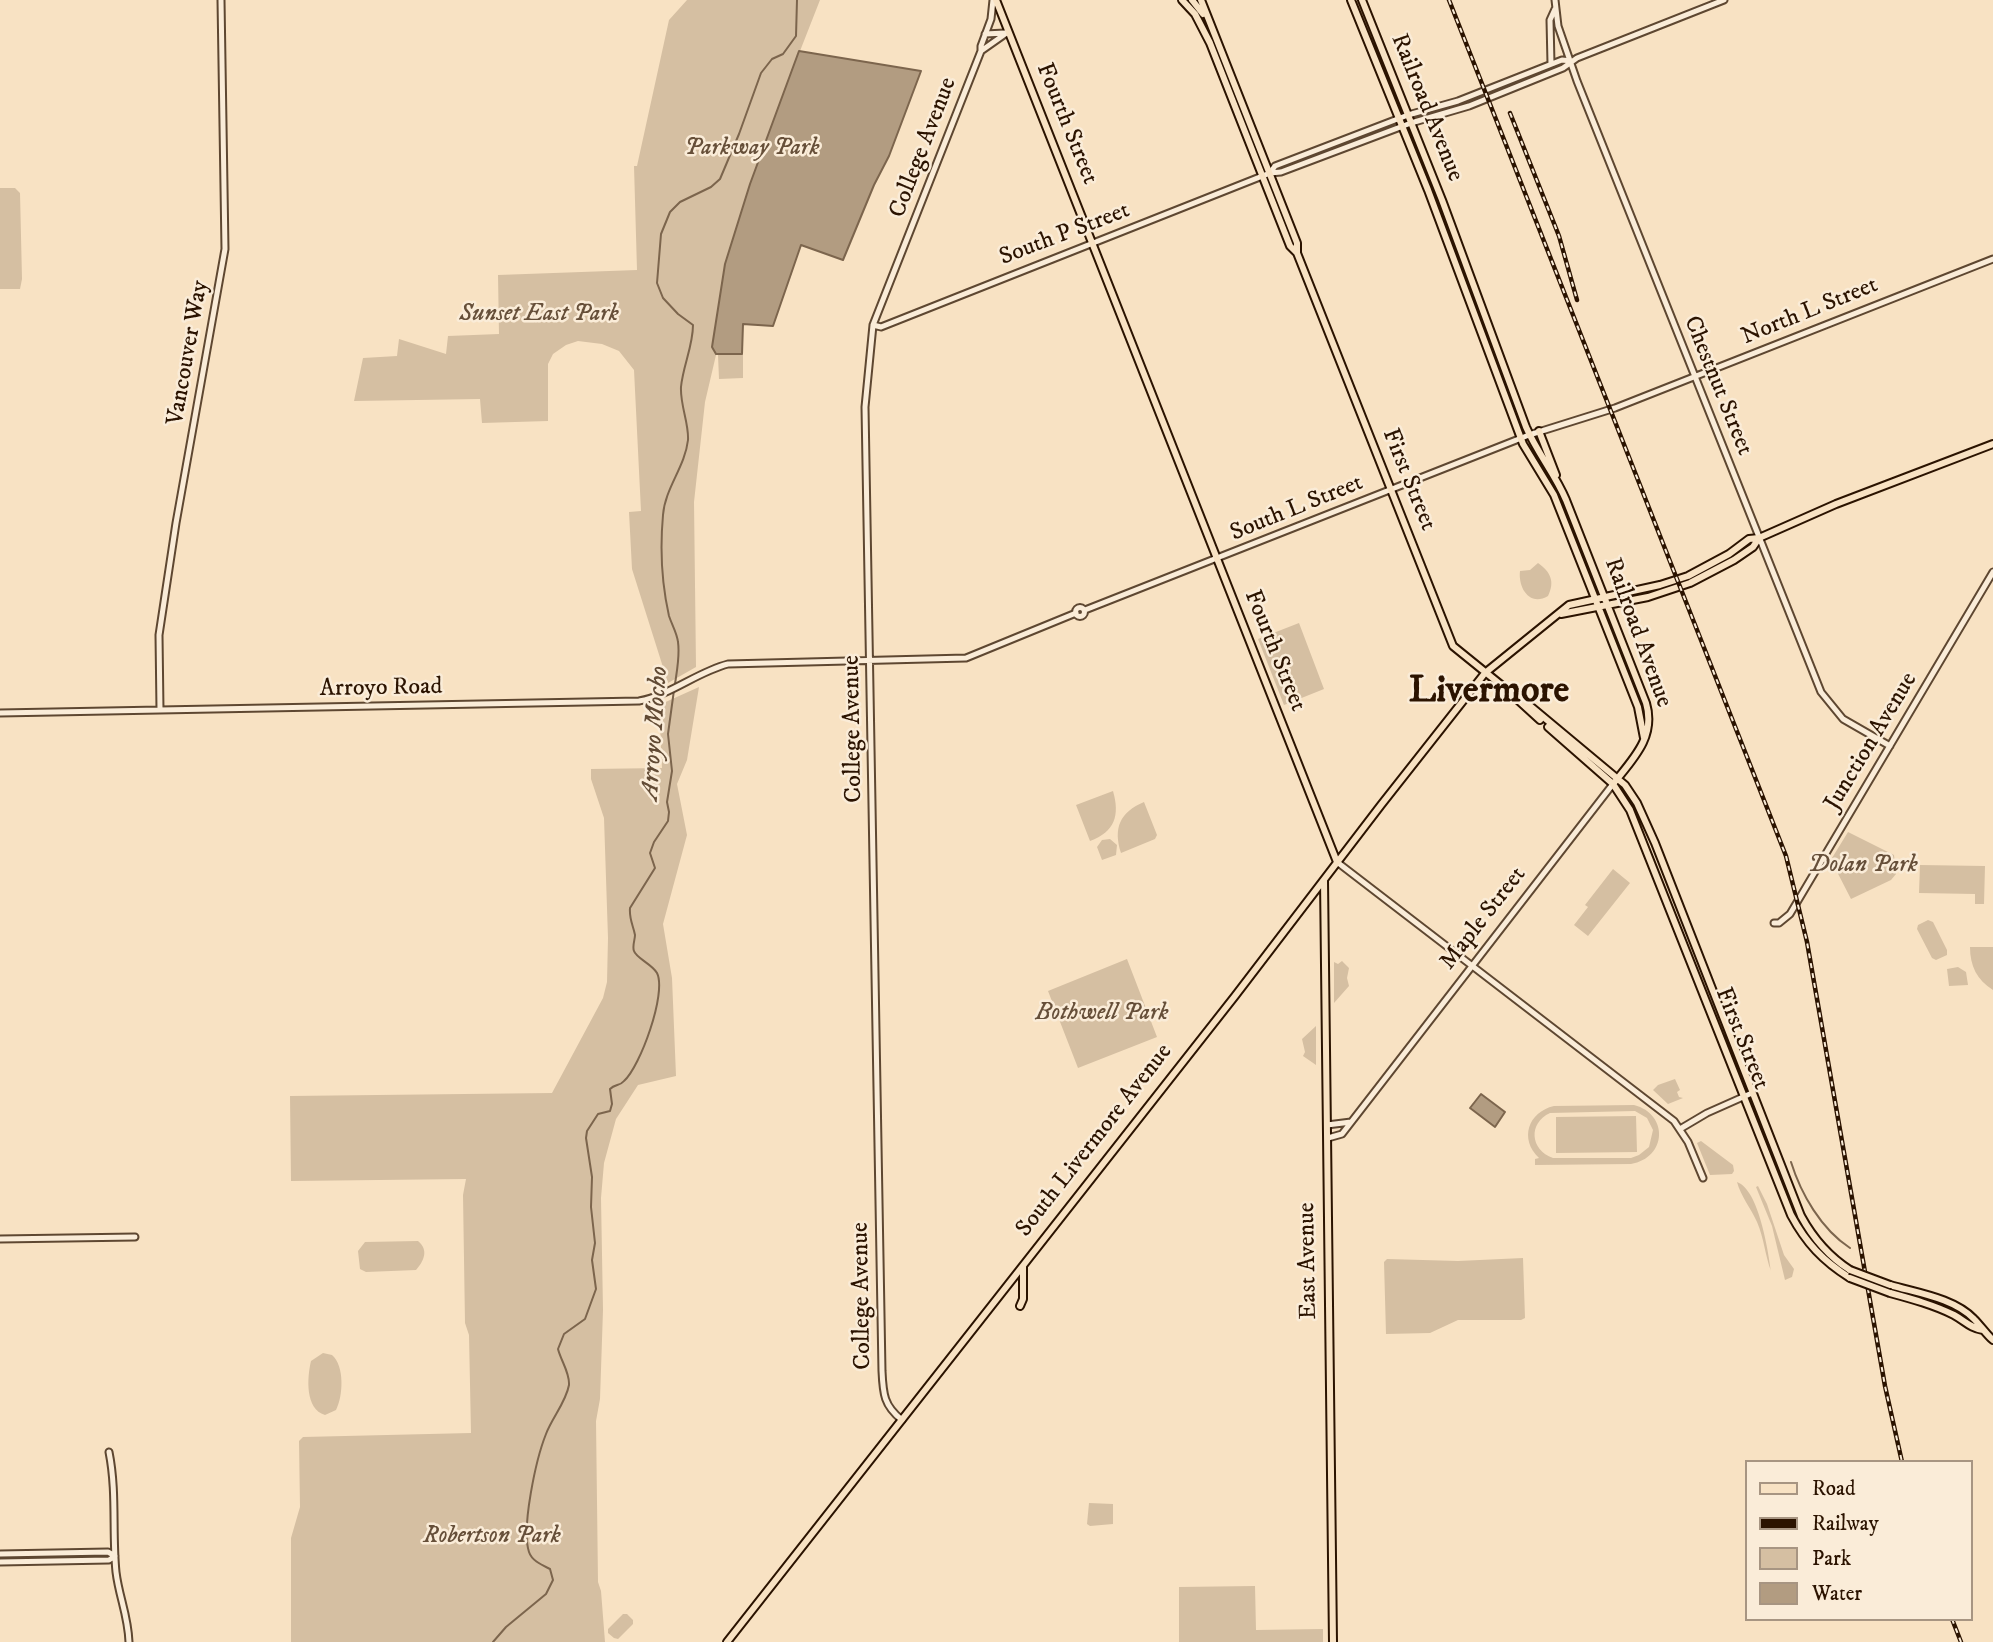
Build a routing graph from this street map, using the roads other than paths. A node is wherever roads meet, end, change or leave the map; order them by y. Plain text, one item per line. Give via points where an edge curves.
1 (221, 0) edge
2 (994, 0) edge
3 (1181, 0) edge
4 (1192, 0) edge
5 (1201, 0) edge
6 (1352, 0) edge
7 (1362, 0) edge
8 (1555, 0) edge
9 (1724, 0) edge
10 (1555, 9) junction
11 (1208, 21) junction
12 (1008, 32) junction
13 (985, 34) junction
14 (981, 51) junction
15 (1571, 61) junction
16 (1551, 64) junction
17 (1408, 115) junction
18 (1400, 118) junction
19 (1411, 123) junction
20 (1403, 126) junction
21 (1266, 174) junction
22 (1092, 244) junction
23 (1993, 259) edge
24 (873, 325) junction
25 (1695, 377) junction
26 (1539, 431) junction
27 (1530, 435) junction
28 (1521, 438) junction
29 (1993, 444) edge
30 (1560, 487) junction
31 (1391, 490) junction
32 (1759, 538) junction
33 (1217, 559) junction
34 (1993, 572) edge
35 (1605, 597) junction
36 (1595, 598) junction
37 (1607, 604) junction
38 (1598, 606) junction
39 (1561, 614) junction
40 (870, 661) junction
41 (1485, 673) junction
42 (160, 710) junction
43 (0, 713) edge
44 (1644, 738) junction
45 (1890, 746) junction
46 (1615, 781) junction
47 (1337, 862) junction
48 (1324, 880) junction
49 (1774, 923) dead end
50 (1472, 964) junction
51 (1752, 1093) junction
52 (1742, 1096) junction
53 (1351, 1122) junction
54 (1327, 1125) junction
55 (1680, 1129) junction
56 (1328, 1138) junction
57 (1703, 1178) dead end
58 (135, 1237) dead end
59 (0, 1239) edge
60 (1023, 1264) junction
61 (1890, 1289) junction
62 (1020, 1306) dead end
63 (1993, 1340) edge
64 (902, 1420) junction
65 (109, 1452) dead end
66 (0, 1554) edge
67 (115, 1556) junction
68 (0, 1562) edge
69 (129, 1642) edge
70 (727, 1642) edge
71 (1333, 1642) edge

1 - 42 street, Vancouver Way via 225,249 159,635
2 - 12 main road, Fourth Street
2 - 13 street, College Avenue
3 - 21 main road, First Street via 1206,34
4 - 11 main road, First Street
5 - 11 main road, First Street
6 - 18 main road, Railroad Avenue
7 - 17 main road, Railroad Avenue
8 - 10 street
9 - 15 street
10 - 15 street, Chestnut Street
10 - 16 street via 1550,20
11 - 21 main road, First Street
12 - 13 street
12 - 14 street
12 - 22 main road, Fourth Street
13 - 14 street, College Avenue
14 - 24 street, College Avenue
15 - 16 street, South P Street
15 - 19 street, South P Street via 1469,106
15 - 25 street, Chestnut Street
16 - 17 street, South P Street via 1458,101
17 - 18 street, South P Street
17 - 19 main road, Railroad Avenue
18 - 20 main road, Railroad Avenue
18 - 21 street, South P Street via 1275,166
19 - 20 street, South P Street
19 - 27 main road, Railroad Avenue
20 - 21 street, South P Street
20 - 28 main road, Railroad Avenue
21 - 22 street, South P Street
21 - 31 main road, First Street
22 - 24 street, South P Street via 881,327
22 - 33 main road, Fourth Street
23 - 25 street, North L Street
24 - 40 street, College Avenue via 865,407
25 - 26 street, North L Street via 1611,410
25 - 32 street, Chestnut Street
26 - 27 street, North L Street
26 - 30 main road
27 - 28 street, North L Street
27 - 30 main road, Railroad Avenue
28 - 31 street, South L Street
28 - 36 main road, Railroad Avenue via 1554,495
29 - 32 main road
30 - 35 main road, Railroad Avenue
31 - 33 street, South L Street
31 - 41 main road, First Street via 1453,646
32 - 35 main road, South Livermore Avenue via 1749,539 1688,576
32 - 37 main road, South Livermore Avenue via 1744,554 1698,579 1662,593
32 - 45 street, Chestnut Street via 1826,699 1843,719
33 - 40 street, South L Street via 1084,610 1079,607 1076,613 965,658
33 - 47 main road, Fourth Street
34 - 45 street, Junction Avenue
35 - 36 main road, South Livermore Avenue
35 - 37 main road, Railroad Avenue
36 - 38 main road, Railroad Avenue
36 - 39 main road, South Livermore Avenue via 1569,605
37 - 38 main road, South Livermore Avenue
37 - 44 main road, Railroad Avenue via 1649,713 1649,732
38 - 39 main road, South Livermore Avenue
38 - 44 main road, Railroad Avenue via 1638,707
39 - 41 main road, South Livermore Avenue
40 - 42 street, Arroyo Road via 728,664 648,699 623,702
40 - 64 street, College Avenue via 882,1371 884,1398
41 - 46 main road, First Street via 1523,700
41 - 47 main road, South Livermore Avenue
42 - 43 street, Arroyo Road
44 - 46 main road, Maple Street
45 - 49 street, Junction Avenue via 1790,914
46 - 50 street, Maple Street
46 - 51 main road, First Street via 1634,797 1643,814
46 - 52 main road, First Street via 1641,835
47 - 48 main road, South Livermore Avenue
47 - 50 street
48 - 54 main road, East Avenue
48 - 60 main road, South Livermore Avenue
50 - 53 street, Maple Street
50 - 55 street
51 - 52 street
51 - 61 main road, First Street, bridge via 1807,1227 1828,1254
52 - 55 street
52 - 61 main road, First Street, bridge via 1801,1233 1822,1259 1850,1279
53 - 54 street
53 - 56 street, Maple Street via 1342,1134
54 - 56 main road, East Avenue
55 - 57 street
56 - 71 main road, East Avenue
58 - 59 street
60 - 62 main road
60 - 64 main road, South Livermore Avenue
61 - 63 main road, First Street via 1958,1308
64 - 70 main road, South Livermore Avenue
65 - 67 street
66 - 67 street via 108,1552
67 - 68 street via 109,1560
67 - 69 street

